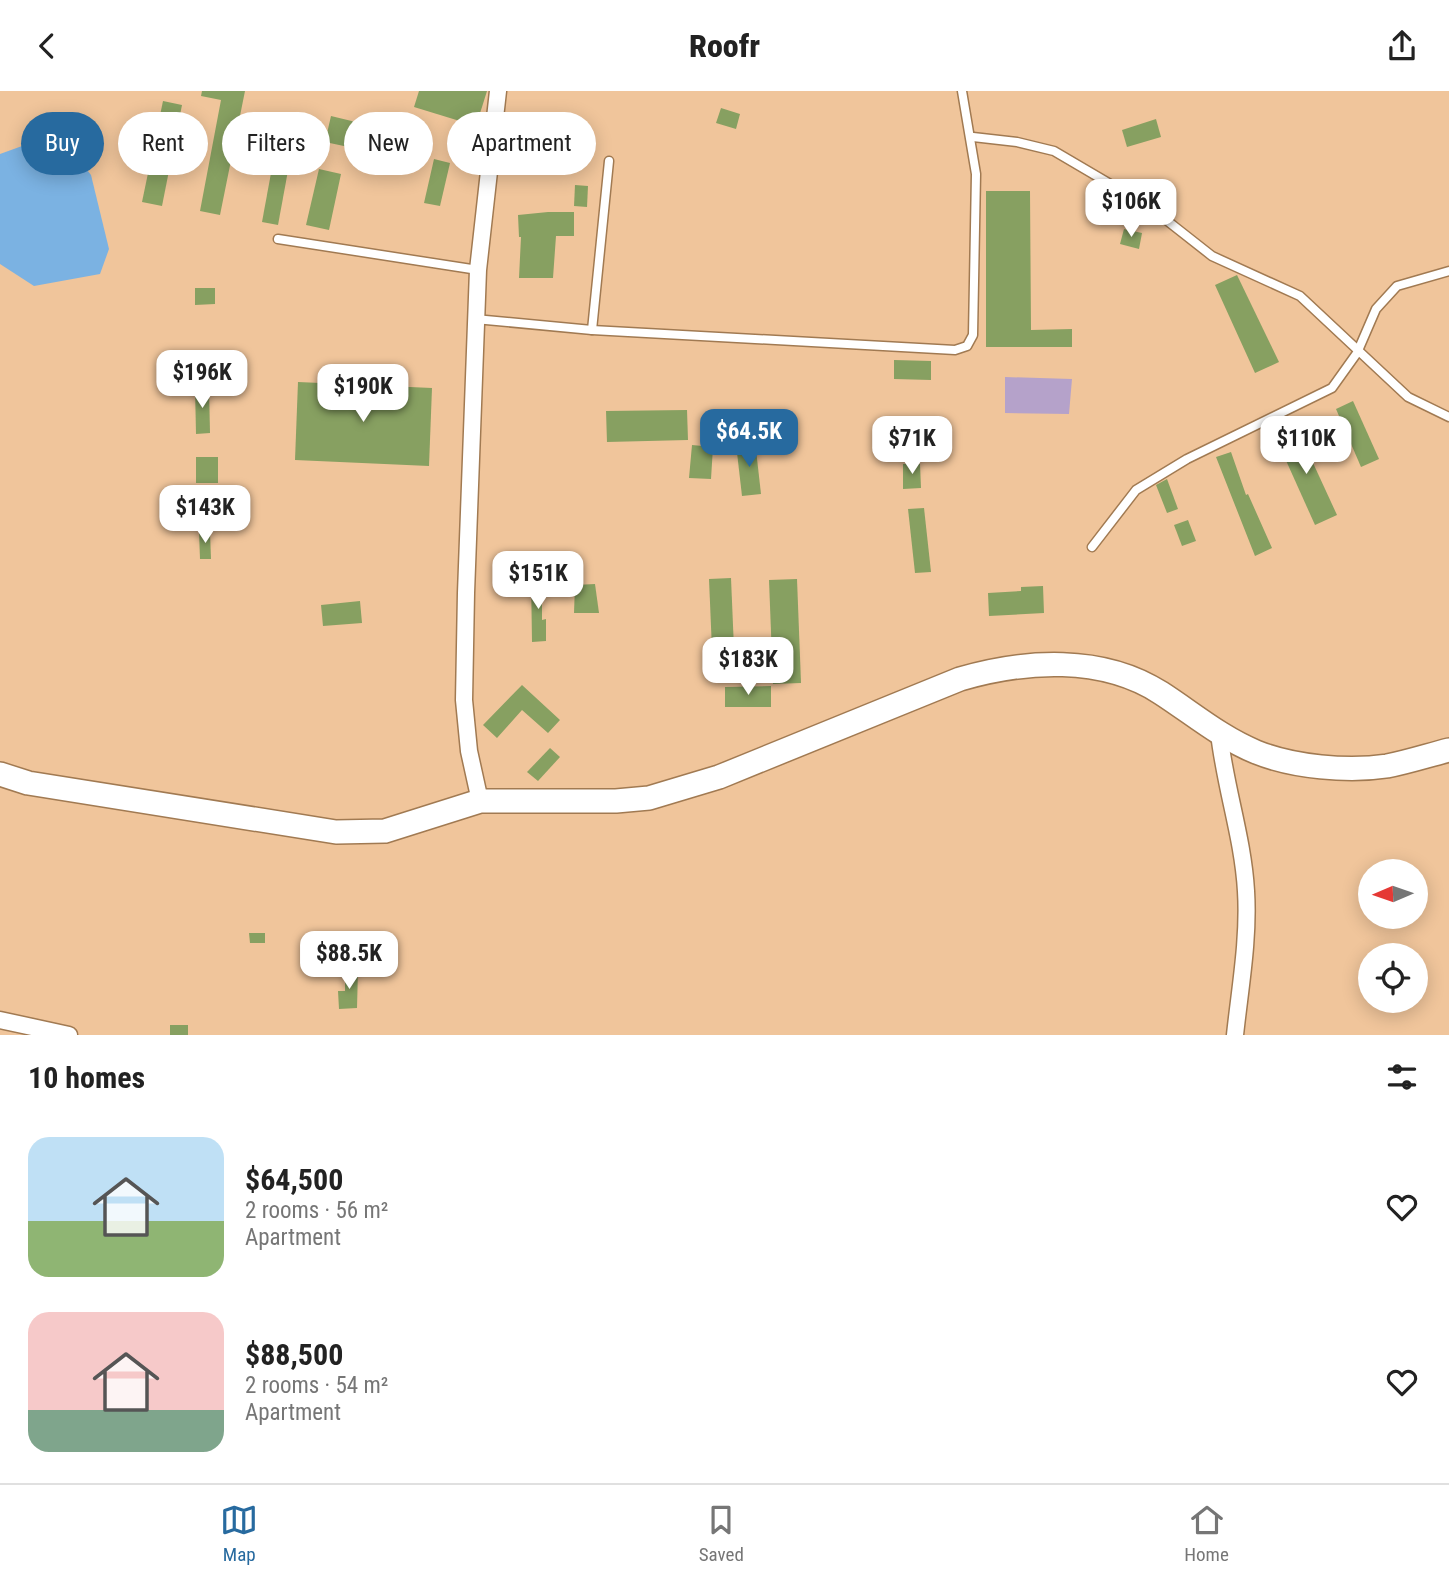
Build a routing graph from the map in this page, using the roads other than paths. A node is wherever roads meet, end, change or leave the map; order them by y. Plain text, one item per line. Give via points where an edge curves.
1 (498, 91) edge
2 (962, 91) edge
3 (973, 137) junction
4 (609, 161) dead end
5 (278, 239) dead end
6 (478, 270) junction
7 (1449, 271) edge
8 (475, 319) junction
9 (592, 330) junction
10 (1359, 349) junction
11 (1449, 417) edge
12 (1091, 547) dead end
13 (1219, 733) junction
14 (1449, 750) edge
15 (0, 774) edge
16 (480, 801) junction
17 (0, 1020) edge
18 (69, 1035) edge
19 (1235, 1035) edge

1 - 6 street
2 - 3 lane
3 - 9 lane via 976,237 972,335 967,347 955,351
3 - 10 lane via 1054,151 1151,208 1212,256 1300,296
4 - 9 lane
5 - 6 lane
6 - 8 street
7 - 10 lane via 1397,286 1376,309
8 - 9 lane
8 - 16 street via 464,700
10 - 11 lane via 1408,397
10 - 12 lane via 1332,389 1187,459 1136,490
13 - 14 main road via 1257,752 1355,768 1387,766
13 - 16 main road via 1130,675 1093,666 1034,665 960,679 719,776 649,798
13 - 19 street via 1246,893
15 - 16 main road via 28,783 336,832 386,831
17 - 18 street

